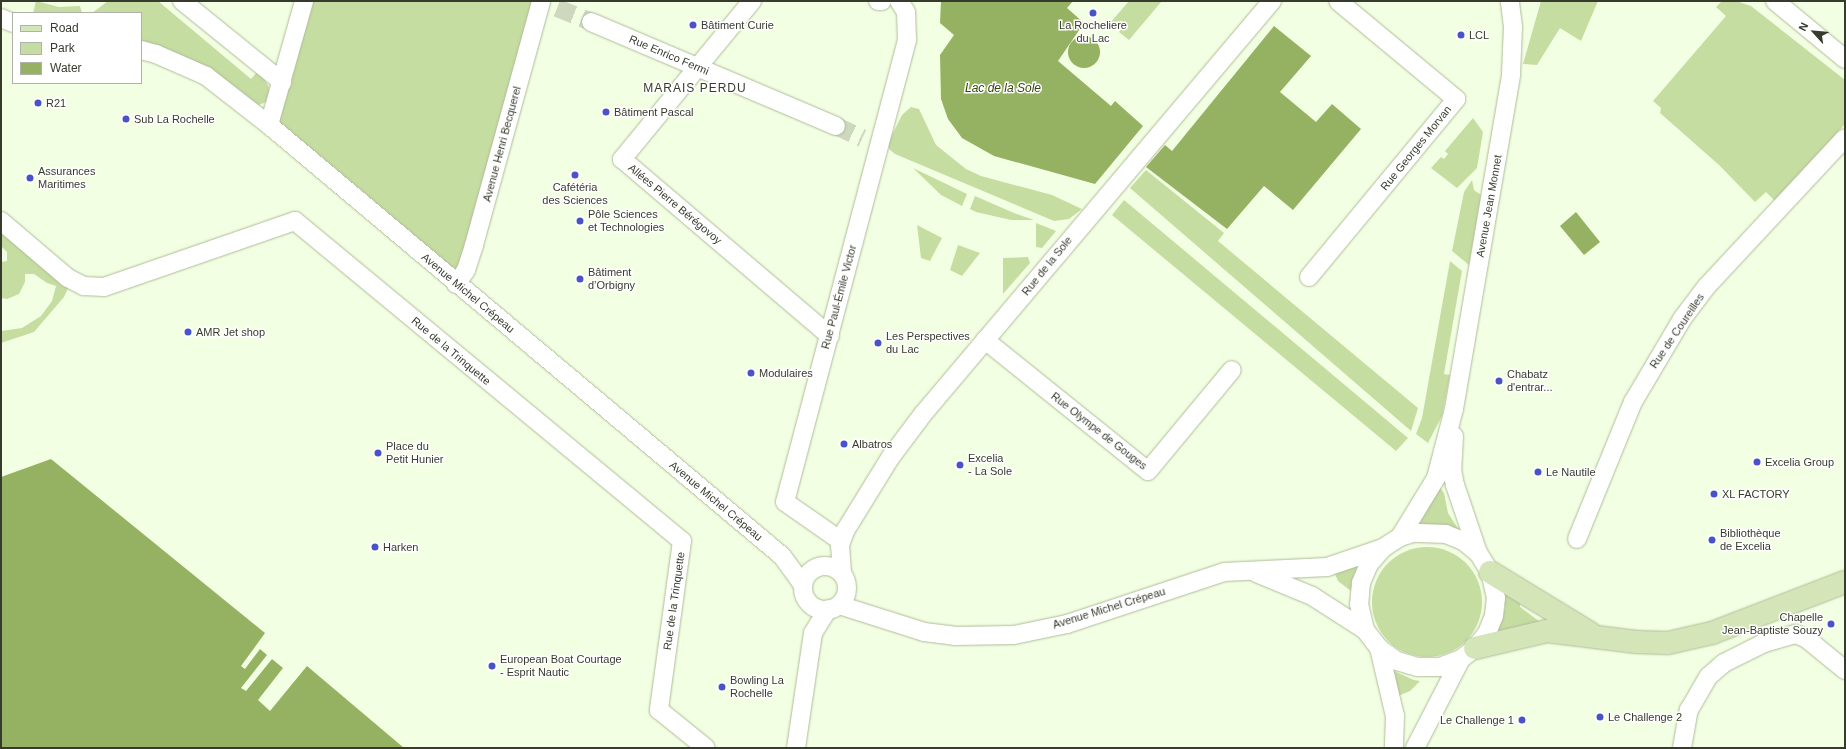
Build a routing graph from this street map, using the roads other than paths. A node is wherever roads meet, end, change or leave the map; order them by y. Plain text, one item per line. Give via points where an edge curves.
1 (182, 1) edge
2 (304, 1) edge
3 (541, 1) edge
4 (752, 1) edge
5 (878, 1) edge
6 (882, 1) edge
7 (886, 1) edge
8 (899, 1) edge
9 (1272, 1) edge
10 (1338, 1) edge
11 (1510, 1) edge
12 (1775, 1) edge
13 (1, 18) edge
14 (591, 22) tunnel mouth
15 (12, 23) edge
16 (907, 25) junction
17 (142, 50) edge
18 (1845, 59) edge
19 (699, 68) junction
20 (282, 82) junction
21 (269, 125) junction
22 (836, 126) tunnel mouth
23 (1845, 138) edge
24 (1, 221) edge
25 (1309, 277) dead end
26 (456, 284) junction
27 (830, 336) junction
28 (985, 340) junction
29 (1232, 370) dead end
30 (1454, 409) junction
31 (1400, 537) junction
32 (1577, 539) dead end
33 (840, 543) junction
34 (1382, 548) junction
35 (1478, 553) junction
36 (782, 556) junction
37 (817, 567) junction
38 (1249, 571) junction
39 (1490, 572) junction
40 (844, 581) junction
41 (1845, 582) edge
42 (803, 585) junction
43 (808, 602) junction
44 (833, 607) junction
45 (875, 614) junction
46 (1365, 630) junction
47 (813, 633) junction
48 (1595, 636) junction
49 (1379, 648) junction
50 (1468, 654) junction
51 (1845, 670) edge
52 (706, 748) edge
53 (796, 748) edge
54 (1394, 748) edge
55 (1415, 748) edge
56 (1682, 748) edge

1 - 20 street
2 - 20 street
3 - 26 street, Avenue Henri Becquerel via 476,238 466,270
4 - 19 street, Allées Pierre Bérégovoy
5 - 6 street
7 - 16 street
8 - 16 street, Rue Paul-Émile Victor via 906,12
9 - 28 street, Rue de la Sole
10 - 25 street, Rue Georges Morvan via 1456,99
11 - 30 street, Avenue Jean Monnet via 1511,74
12 - 18 street
13 - 15 street
14 - 19 street, Rue Enrico Fermi
16 - 27 street, Rue Paul-Émile Victor via 907,40
17 - 21 street, Avenue Michel Crépeau via 206,76
19 - 22 street, Rue Enrico Fermi
19 - 27 street, Allées Pierre Bérégovoy via 622,158
20 - 21 street
21 - 26 street, Avenue Michel Crépeau
23 - 32 street, Rue de Coureilles via 1707,286 1673,332 1633,402
24 - 52 street, Rue de la Trinquette via 68,278 84,286 104,287 295,221 682,541 659,710
26 - 36 street, Avenue Michel Crépeau
27 - 33 street, Rue Paul-Émile Victor via 785,502
28 - 29 street, Rue Olympe de Gouges via 1148,472
28 - 33 street, Rue de la Sole via 890,458
30 - 31 street, Avenue Jean Monnet via 1436,478
30 - 35 street, Avenue Jean Monnet via 1452,470
31 - 34 street
31 - 35 street via 1428,531 1446,534 1463,541
33 - 37 street, Rue de la Sole
33 - 40 street
34 - 38 street, Avenue Michel Crépeau via 1327,567
34 - 46 street via 1369,564 1361,583 1359,604
35 - 39 street
36 - 37 street, Avenue Michel Crépeau
36 - 42 street, Avenue Michel Crépeau
37 - 40 street, Avenue Michel Crépeau via 832,567
37 - 42 street via 807,575
38 - 45 street, Avenue Michel Crépeau via 1208,576 1067,624 1014,635 955,636 924,632
38 - 46 street, Avenue Michel Crépeau via 1312,596
39 - 48 main road
39 - 50 street via 1496,598 1494,616 1487,633
40 - 44 street
40 - 45 street, Avenue Michel Crépeau
41 - 48 main road via 1712,633 1668,643 1636,642
42 - 43 street, Avenue Michel Crépeau
43 - 44 street, Avenue Michel Crépeau via 814,607
43 - 47 street
44 - 45 street, Avenue Michel Crépeau
44 - 47 street
46 - 49 street
47 - 53 street
48 - 50 main road via 1547,631
49 - 50 street via 1397,661 1418,667 1440,667
49 - 54 street via 1395,716
50 - 55 street
51 - 56 street via 1807,639 1796,634 1758,646 1724,663 1709,676 1689,710

